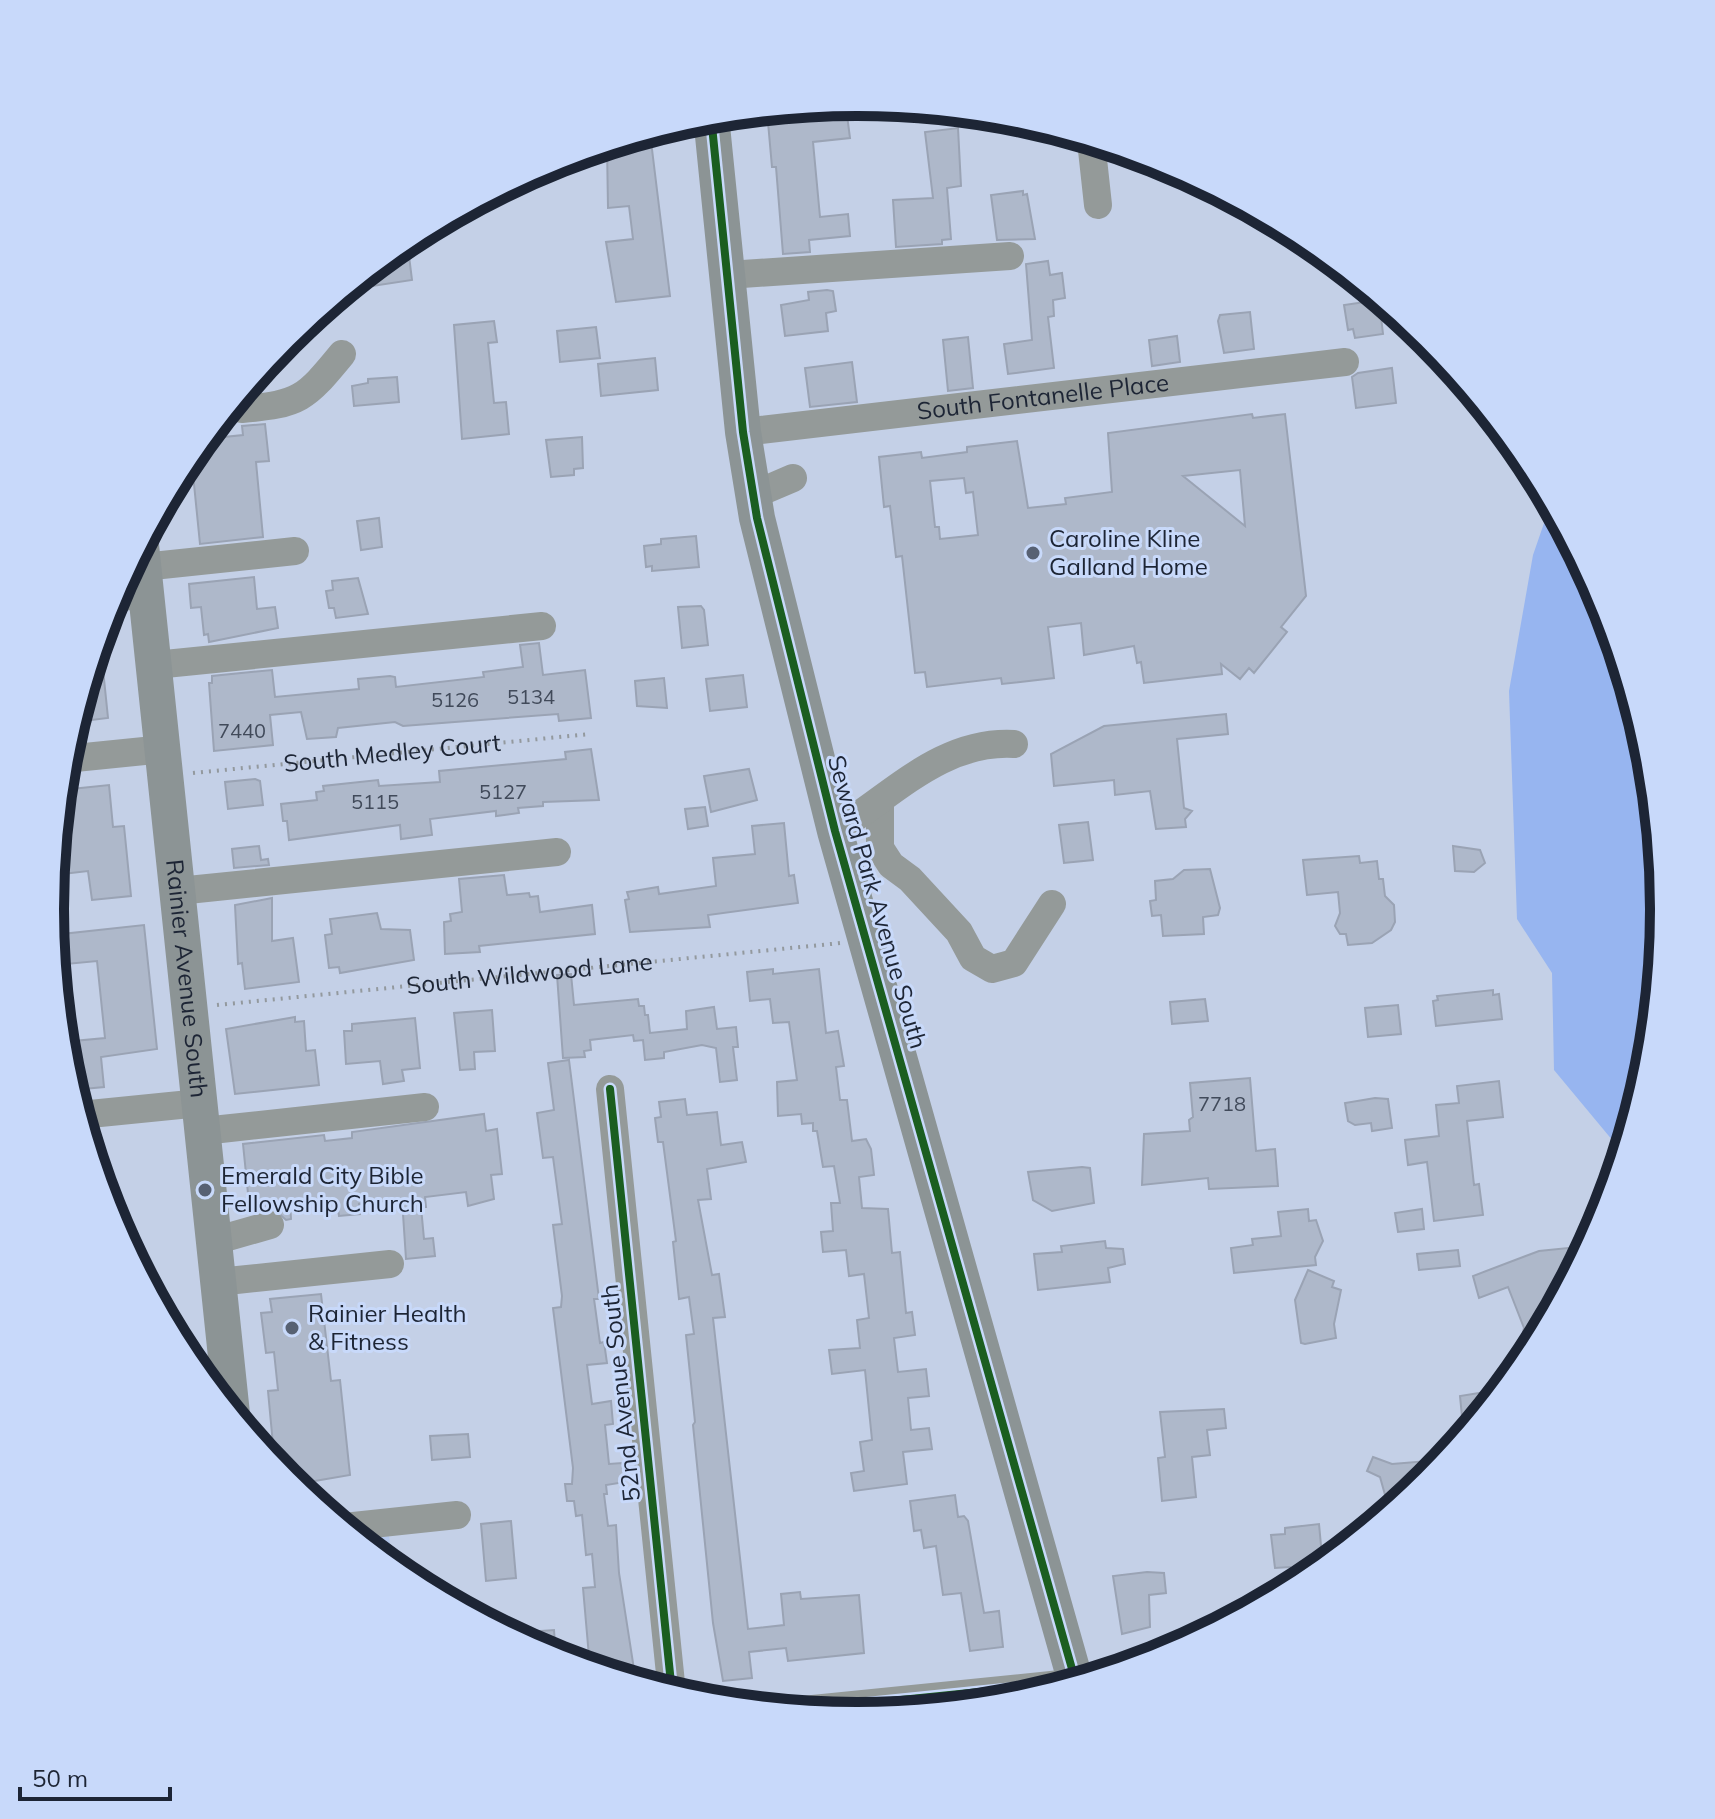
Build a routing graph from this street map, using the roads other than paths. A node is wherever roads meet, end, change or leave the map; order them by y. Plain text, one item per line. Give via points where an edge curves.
1 (712, 130) edge
2 (1092, 152) edge
3 (1098, 205) dead end
4 (1010, 256) dead end
5 (728, 275) junction
6 (342, 354) dead end
7 (1345, 362) dead end
8 (242, 409) dead end
9 (743, 432) junction
10 (793, 478) dead end
11 (753, 495) junction
12 (295, 551) dead end
13 (138, 576) edge
14 (137, 579) edge
15 (542, 626) dead end
16 (155, 665) junction
17 (1014, 744) dead end
18 (164, 749) junction
19 (79, 758) edge
20 (880, 804) junction
21 (835, 831) junction
22 (557, 852) dead end
23 (178, 891) junction
24 (1052, 904) dead end
25 (610, 1089) dead end
26 (425, 1107) dead end
27 (90, 1112) edge
28 (201, 1117) junction
29 (270, 1225) dead end
30 (214, 1241) junction
31 (390, 1264) dead end
32 (218, 1282) junction
33 (230, 1395) edge
34 (457, 1515) dead end
35 (358, 1526) edge
36 (1074, 1673) edge
37 (671, 1680) edge
38 (1000, 1690) edge
39 (880, 1702) edge

1 - 5 main road, Seward Park Avenue South
2 - 3 street
4 - 5 street
5 - 9 main road, Seward Park Avenue South
6 - 8 street via 298,400
7 - 9 street, South Fontanelle Place
9 - 11 main road, Seward Park Avenue South
10 - 11 street
11 - 21 main road, Seward Park Avenue South
12 - 13 street
14 - 16 main road, Rainier Avenue South
15 - 16 street
16 - 18 main road, Rainier Avenue South
17 - 20 street via 992,743 950,754 930,763
18 - 19 street
18 - 23 main road, Rainier Avenue South
20 - 21 street
20 - 24 street via 880,848 959,932 973,958 992,969 1014,963
21 - 36 main road, Seward Park Avenue South
22 - 23 street
23 - 28 main road, Rainier Avenue South
25 - 37 street, 52nd Avenue South
26 - 28 street
27 - 28 street via 130,1099
28 - 30 main road, Rainier Avenue South
29 - 30 street
30 - 32 main road, Rainier Avenue South
31 - 32 street
32 - 33 main road, Rainier Avenue South
34 - 35 street
38 - 39 street

